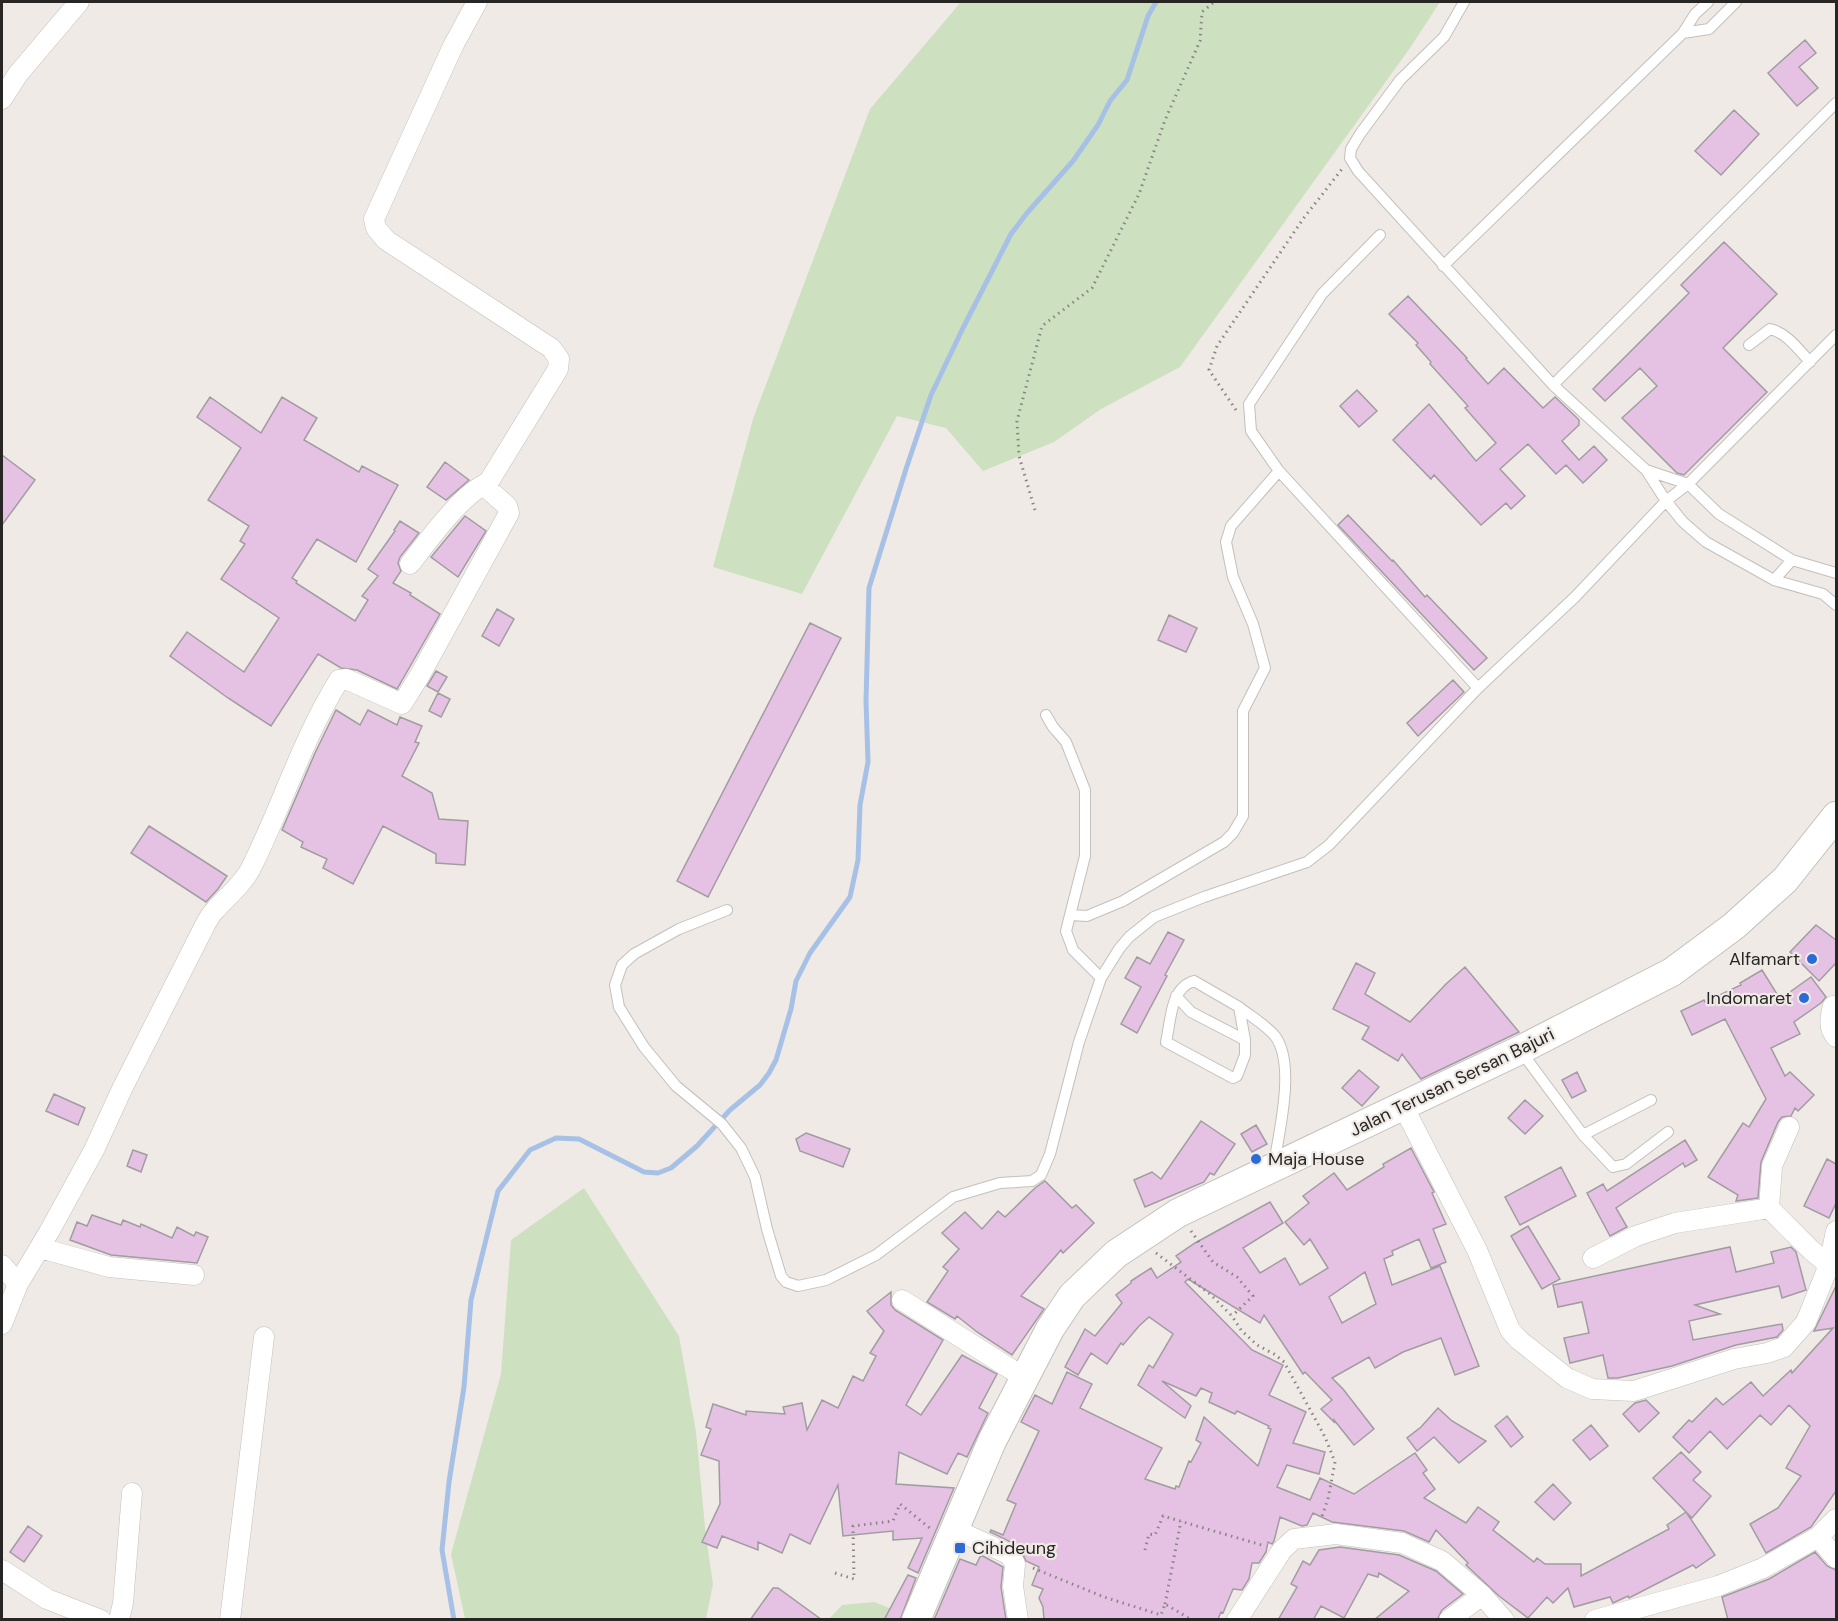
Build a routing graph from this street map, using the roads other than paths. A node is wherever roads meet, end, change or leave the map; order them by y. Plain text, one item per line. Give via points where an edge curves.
1 (79, 2) edge
2 (477, 2) edge
3 (1464, 2) edge
4 (1708, 2) edge
5 (1736, 2) edge
6 (1683, 33) junction
7 (2, 99) edge
8 (1836, 103) edge
9 (1380, 235) dead end
10 (1443, 266) junction
11 (1836, 335) edge
12 (1749, 345) dead end
13 (1810, 362) junction
14 (1553, 385) junction
15 (1646, 470) junction
16 (1279, 471) junction
17 (488, 483) junction
18 (1688, 484) junction
19 (1666, 501) junction
20 (1792, 560) junction
21 (410, 564) dead end
22 (1836, 573) edge
23 (1774, 580) junction
24 (1836, 604) edge
25 (1478, 688) junction
26 (1046, 715) dead end
27 (1836, 816) edge
28 (727, 910) dead end
29 (1071, 915) junction
30 (1101, 978) junction
31 (1176, 996) junction
32 (1833, 1006) dead end
33 (1239, 1007) junction
34 (1836, 1037) edge
35 (1245, 1040) junction
36 (1520, 1050) junction
37 (1651, 1100) dead end
38 (1402, 1106) junction
39 (1789, 1127) dead end
40 (1668, 1132) dead end
41 (1583, 1135) junction
42 (1273, 1167) junction
43 (1769, 1208) junction
44 (1836, 1231) edge
45 (40, 1248) junction
46 (1593, 1258) dead end
47 (1833, 1263) edge
48 (2, 1265) edge
49 (194, 1275) dead end
50 (18, 1284) junction
51 (902, 1300) dead end
52 (2, 1324) edge
53 (264, 1337) dead end
54 (1025, 1378) junction
55 (132, 1493) dead end
56 (1836, 1519) edge
57 (1818, 1537) junction
58 (951, 1538) junction
59 (1836, 1558) edge
60 (2, 1570) edge
61 (1482, 1595) junction
62 (101, 1620) edge
63 (119, 1620) edge
64 (230, 1620) edge
65 (916, 1620) edge
66 (1018, 1620) edge
67 (1237, 1620) edge
68 (1449, 1620) edge
69 (1504, 1620) edge
70 (1595, 1620) edge

1 - 7 street via 18,74
2 - 17 street via 374,219 386,240 551,348 559,359 558,369
3 - 10 lane via 1444,37 1400,80 1373,115 1350,158
4 - 6 lane
5 - 6 lane via 1709,29
6 - 10 lane
8 - 14 lane
9 - 16 lane via 1322,294 1249,404 1251,431
10 - 14 lane
11 - 13 lane
12 - 13 lane via 1770,329 1778,331
13 - 18 lane
14 - 15 lane
15 - 18 lane
15 - 19 lane
16 - 25 lane
16 - 29 lane via 1231,526 1226,542 1233,577 1253,624 1264,668 1244,711 1243,816 1224,842 1123,901 1087,916
17 - 21 street via 477,488 440,525
17 - 45 street via 489,490 507,506 509,513 420,675 402,704 346,679 339,680 319,713 254,863 213,912 201,933 94,1150
18 - 19 lane
18 - 20 lane via 1719,514
19 - 23 lane via 1706,542
19 - 25 lane via 1575,597
20 - 22 lane
20 - 23 lane
23 - 24 lane via 1823,594
25 - 30 lane via 1329,845 1307,862 1154,917 1128,937
26 - 29 lane via 1066,742 1085,790 1085,856
27 - 36 main road, Jalan Terusan Sersan Bajuri via 1785,880 1725,933 1672,972
28 - 30 lane via 679,929 621,965 615,985 619,1007 644,1047 676,1086 722,1125 741,1148 755,1177 781,1276 798,1286 826,1280 876,1255 953,1197 1000,1183 1032,1181 1041,1175
29 - 30 lane via 1066,931 1068,940
31 - 33 lane via 1194,981
31 - 35 lane via 1191,1012
31 - 35 lane via 1166,1042 1233,1078 1245,1055
32 - 34 street via 1830,1018
33 - 35 lane
33 - 42 lane via 1274,1035 1281,1050 1284,1098
36 - 38 main road, Jalan Terusan Sersan Bajuri
36 - 41 lane
37 - 41 lane
38 - 42 main road, Jalan Terusan Sersan Bajuri
38 - 47 street via 1477,1250 1510,1330 1567,1378 1592,1389 1634,1391 1784,1347 1806,1322
39 - 43 street via 1772,1166
40 - 41 lane via 1626,1164 1613,1167
42 - 54 main road, Jalan Terusan Sersan Bajuri via 1178,1213 1116,1254 1072,1296
43 - 46 street via 1675,1223 1636,1236
43 - 47 street via 1810,1250
44 - 47 street
45 - 49 street via 109,1267
45 - 50 street
48 - 50 street
50 - 52 street
51 - 54 street
53 - 64 street
54 - 58 main road, Jalan Terusan Sersan Bajuri via 992,1441
55 - 63 street
56 - 57 street
57 - 59 street
57 - 70 street via 1763,1568 1718,1586
58 - 65 main road, Jalan Terusan Sersan Bajuri
58 - 66 street via 1011,1557 1015,1564 1013,1586
60 - 62 street via 47,1599
61 - 67 street via 1442,1561 1402,1543 1336,1534 1301,1537 1282,1550
61 - 68 street
61 - 69 street

